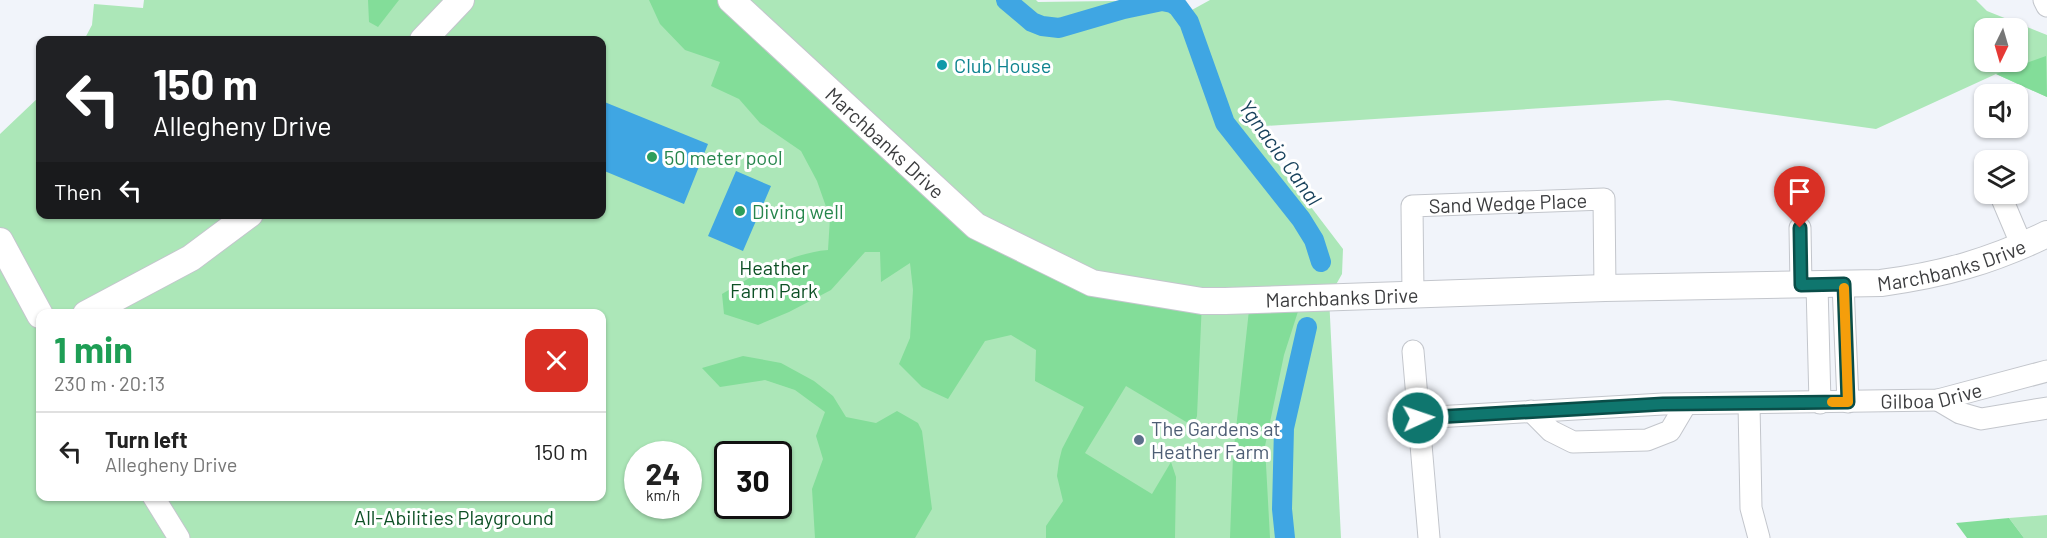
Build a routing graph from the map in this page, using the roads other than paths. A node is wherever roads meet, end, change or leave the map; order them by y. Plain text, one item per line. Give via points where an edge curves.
1 (461, 0) edge
2 (730, 0) edge
3 (2044, 0) edge
4 (2047, 6) edge
5 (427, 36) edge
6 (2004, 204) edge
7 (243, 219) edge
8 (1800, 228) dead end
9 (2047, 234) edge
10 (0, 241) edge
11 (2022, 246) junction
12 (1844, 284) junction
13 (1809, 285) junction
14 (1605, 288) junction
15 (1413, 294) junction
16 (37, 309) edge
17 (95, 309) edge
18 (1413, 351) dead end
19 (2047, 371) edge
20 (1938, 400) junction
21 (1848, 402) junction
22 (1820, 403) junction
23 (1686, 404) junction
24 (1749, 404) junction
25 (2047, 408) edge
26 (1530, 411) junction
27 (1418, 418) junction
28 (156, 501) edge
29 (179, 538) edge
30 (1429, 538) edge
31 (1759, 538) edge

1 - 5 street
2 - 15 street, Marchbanks Drive via 976,226 1092,283 1202,301
3 - 4 street
6 - 11 street
7 - 17 street via 191,258
8 - 13 street
9 - 11 street, Marchbanks Drive
10 - 16 street
11 - 12 street, Marchbanks Drive via 1971,266 1917,278
12 - 13 street, Marchbanks Drive
12 - 21 street
13 - 14 street, Marchbanks Drive
13 - 22 street
14 - 15 street, Marchbanks Drive
14 - 15 street, Sand Wedge Place via 1604,200 1592,200 1412,206
18 - 27 street
19 - 20 street, Gilboa Drive
20 - 21 street, Gilboa Drive
20 - 25 street via 1981,419
21 - 22 street, Gilboa Drive
22 - 24 street, Gilboa Drive
23 - 24 street, Gilboa Drive
23 - 26 street, Gilboa Drive
23 - 26 street via 1670,431 1647,440 1573,442 1551,431
24 - 31 street via 1751,508
26 - 27 street, Gilboa Drive
27 - 30 street
28 - 29 street

